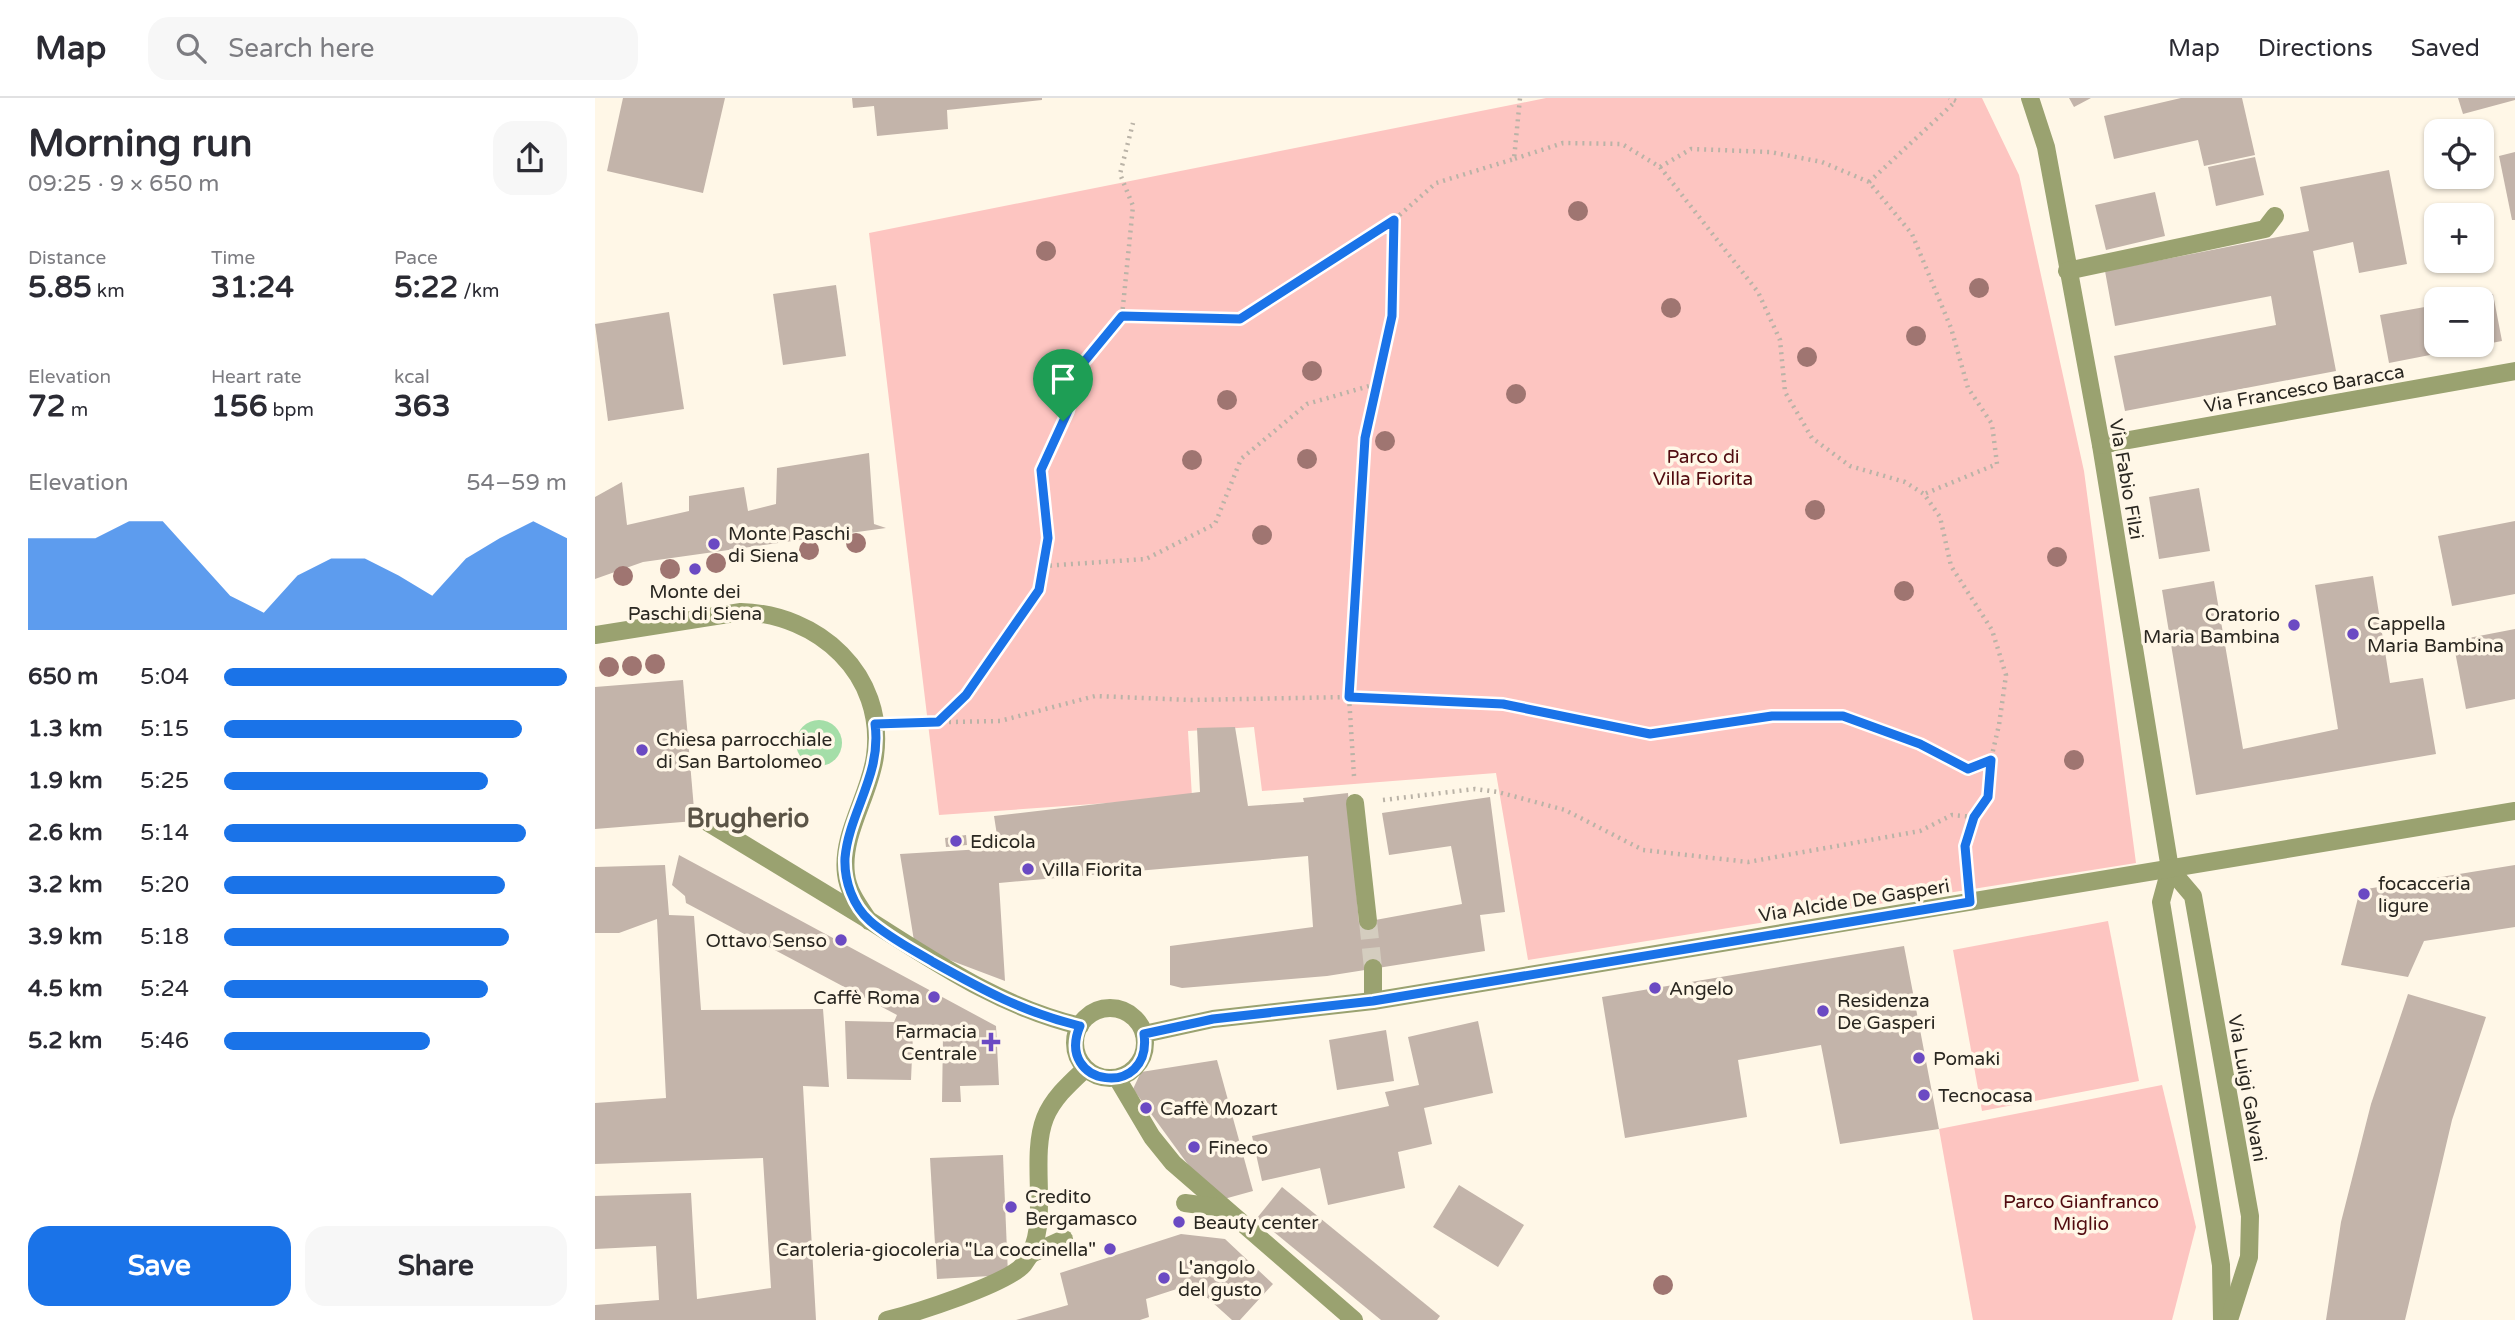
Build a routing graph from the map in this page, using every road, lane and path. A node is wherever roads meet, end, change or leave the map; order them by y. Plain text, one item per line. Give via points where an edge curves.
1 (1520, 98) edge
2 (1949, 98) edge
3 (2030, 98) edge
4 (1133, 123) dead end
5 (1514, 159) junction
6 (1660, 167) junction
7 (1869, 182) junction
8 (2275, 216) dead end
9 (1394, 220) junction
10 (2067, 271) junction
11 (1122, 316) junction
12 (2515, 371) edge
13 (1377, 384) junction
14 (2101, 446) junction
15 (1924, 494) junction
16 (1043, 566) junction
17 (595, 635) edge
18 (1349, 697) junction
19 (938, 722) junction
20 (875, 724) junction
21 (1991, 760) junction
22 (1355, 803) junction
23 (2515, 811) edge
24 (694, 814) dead end
25 (1974, 817) junction
26 (2170, 869) junction
27 (1970, 902) junction
28 (869, 921) junction
29 (1368, 922) tunnel mouth
30 (1373, 968) tunnel mouth
31 (1373, 1001) junction
32 (1080, 1026) junction
33 (1144, 1034) junction
34 (1085, 1069) junction
35 (1117, 1078) junction
36 (1185, 1203) dead end
37 (1223, 1208) junction
38 (1065, 1239) dead end
39 (1031, 1254) junction
40 (917, 1316) edge
41 (887, 1320) edge
42 (1354, 1320) edge
43 (2222, 1320) edge
44 (2229, 1320) edge

1 - 5 path
2 - 7 path via 1956,102
3 - 10 street, Via Fabio Filzi via 2046,147
4 - 11 path via 1120,174 1133,206
5 - 6 path via 1563,143 1622,144
5 - 9 path via 1436,183
6 - 7 path via 1691,149 1770,152 1822,162
6 - 15 path via 1758,292 1780,340 1785,392 1812,438 1850,466 1905,482
7 - 15 path via 1912,234 1951,328 1968,388 1992,425 1997,464
8 - 10 street via 2265,229
9 - 11 path via 1240,319
9 - 13 path via 1392,316
10 - 14 street, Via Fabio Filzi
11 - 16 path via 1079,368 1068,411 1041,470 1048,538
12 - 14 street, Via Francesco Baracca
13 - 16 path via 1307,404 1241,459 1215,524 1146,559
13 - 18 path via 1365,438
14 - 26 street, Via Fabio Filzi
15 - 21 path via 1940,517 1951,566 1993,630 2006,675
16 - 19 path via 1039,590 966,695
17 - 20 street via 741,612 783,617 823,637 848,662 863,684
18 - 19 path via 1191,700 1095,696 1000,720
18 - 21 path via 1503,704 1650,734 1772,716 1843,716 1920,744 1968,769
18 - 22 path
19 - 20 path
20 - 28 street via 872,770 845,859 849,888
21 - 25 path via 1988,797
22 - 25 path via 1475,789 1497,792 1565,810 1643,850 1748,862 1920,831 1952,814
22 - 29 street
23 - 26 street, Via Alcide De Gasperi
24 - 28 street
25 - 27 path via 1965,846
26 - 27 street, Via Alcide De Gasperi
26 - 43 street via 2161,902 2221,1265
26 - 44 street, Via Luigi Galvani via 2193,897 2250,1216 2249,1257
27 - 31 street, Via Alcide De Gasperi
28 - 32 street via 914,951 1024,1010
30 - 31 street
31 - 33 street, Via Alcide De Gasperi via 1198,1021
32 - 33 street via 1087,1017 1108,1008 1131,1015
32 - 34 street via 1075,1048
33 - 35 street via 1137,1066
34 - 35 street via 1105,1079
34 - 39 street via 1059,1094 1045,1117
35 - 37 street via 1164,1152
36 - 37 street
37 - 42 street
38 - 39 street
39 - 40 street via 1008,1276
40 - 41 street

